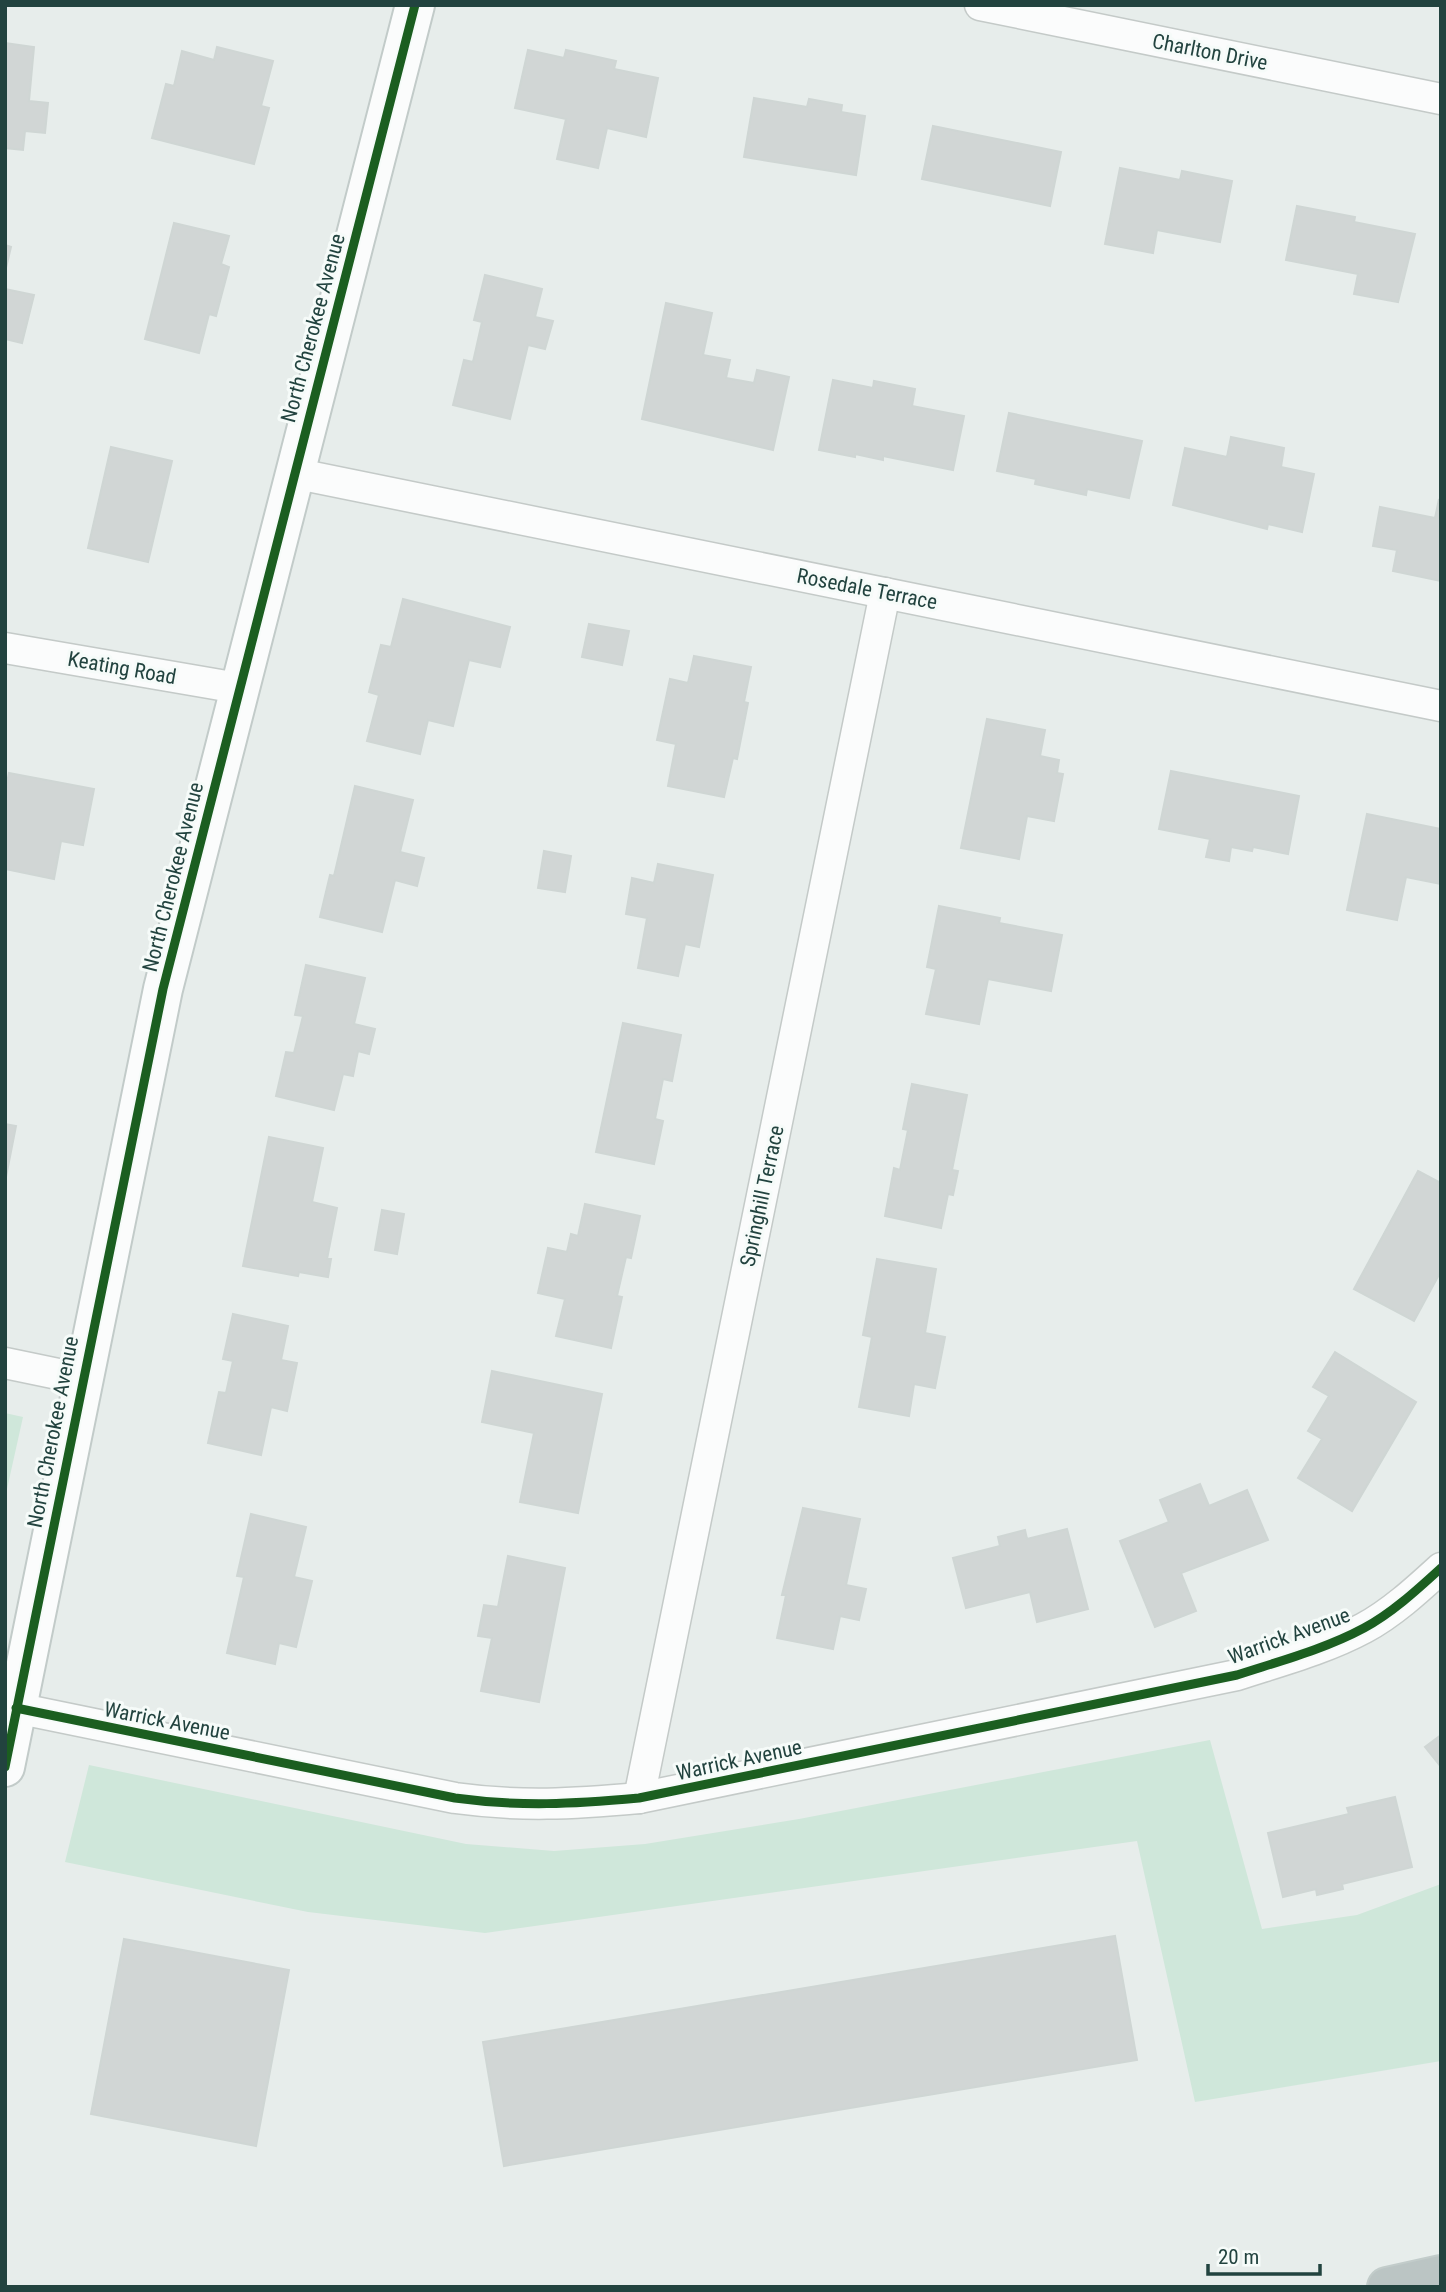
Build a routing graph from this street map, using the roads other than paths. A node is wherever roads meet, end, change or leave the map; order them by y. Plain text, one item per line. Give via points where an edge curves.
1 (415, 5) edge
2 (979, 5) edge
3 (1441, 99) edge
4 (293, 473) junction
5 (885, 593) junction
6 (5, 648) edge
7 (238, 688) junction
8 (1441, 706) edge
9 (5, 1363) edge
10 (82, 1379) junction
11 (1441, 1568) edge
12 (16, 1708) junction
13 (5, 1767) edge
14 (639, 1798) junction
15 (1441, 2275) edge
16 (1387, 2287) edge

1 - 4 street, North Cherokee Avenue
2 - 3 street, Charlton Drive
4 - 5 street, Rosedale Terrace
4 - 7 street, North Cherokee Avenue
5 - 8 street, Rosedale Terrace
5 - 14 street, Springhill Terrace
6 - 7 street, Keating Road
7 - 10 street, North Cherokee Avenue via 163,989
9 - 10 street
10 - 12 street, North Cherokee Avenue
11 - 14 street, Warrick Avenue via 1366,1628 1237,1675
12 - 13 street, North Cherokee Avenue
12 - 14 street, Warrick Avenue via 478,1801 570,1805
15 - 16 highway

